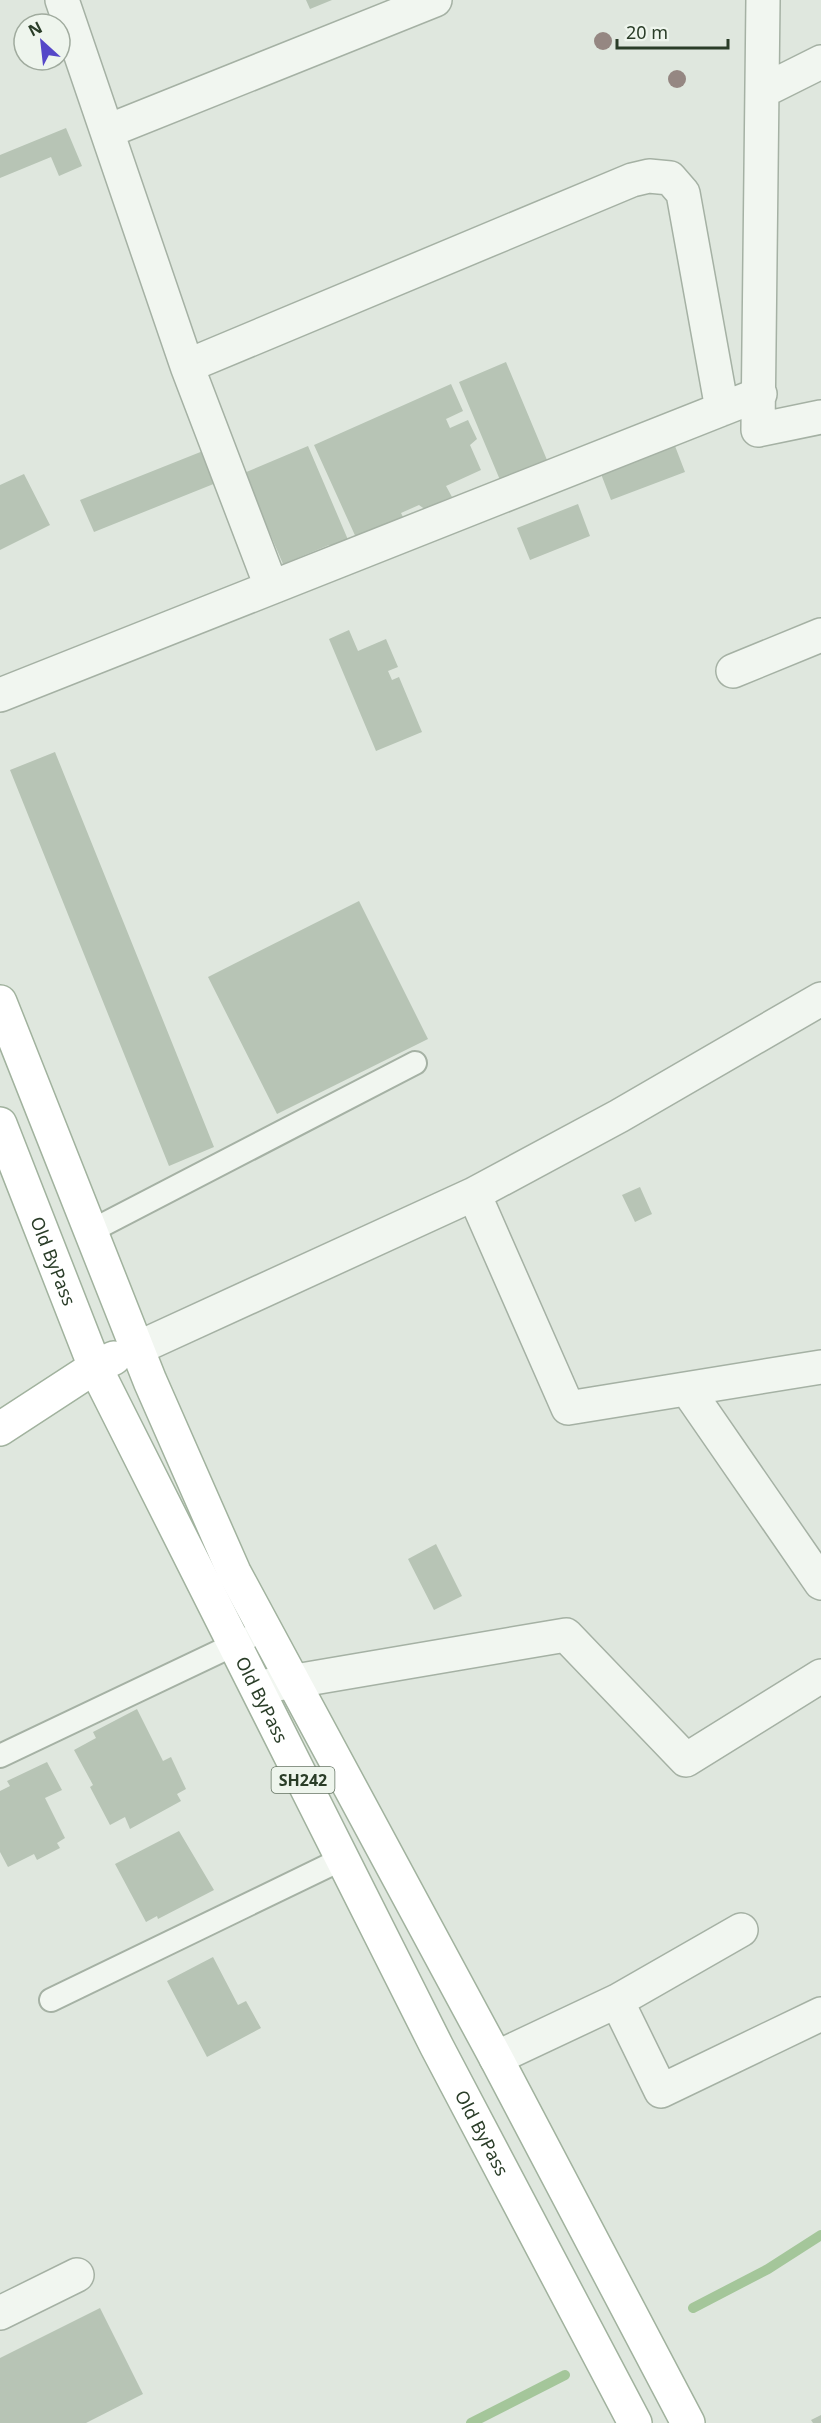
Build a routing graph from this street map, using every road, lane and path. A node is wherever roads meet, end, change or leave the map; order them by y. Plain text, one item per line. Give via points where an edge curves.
1 (62, 0) edge
2 (435, 0) edge
3 (763, 0) edge
4 (821, 62) edge
5 (763, 91) junction
6 (108, 131) junction
7 (187, 366) junction
8 (760, 394) junction
9 (722, 410) junction
10 (821, 417) edge
11 (271, 586) junction
12 (821, 635) edge
13 (733, 671) dead end
14 (0, 695) edge
15 (821, 999) edge
16 (0, 1002) edge
17 (415, 1063) dead end
18 (0, 1124) edge
19 (474, 1194) junction
20 (91, 1231) junction
21 (138, 1348) junction
22 (95, 1367) junction
23 (821, 1367) edge
24 (687, 1389) junction
25 (0, 1429) edge
26 (821, 1583) edge
27 (264, 1631) junction
28 (234, 1644) junction
29 (821, 1676) edge
30 (292, 1681) junction
31 (256, 1687) junction
32 (0, 1756) edge
33 (342, 1859) junction
34 (741, 1930) dead end
35 (51, 2000) dead end
36 (617, 2001) junction
37 (821, 2014) edge
38 (496, 2058) junction
39 (77, 2276) dead end
40 (0, 2313) edge
41 (635, 2423) edge
42 (688, 2423) edge

1 - 6 street
2 - 6 street
3 - 5 street
4 - 5 street
5 - 8 street
6 - 7 street
7 - 9 street via 649,176 670,178 683,193
7 - 11 street
8 - 9 street
8 - 10 street via 758,430
9 - 11 street
11 - 14 street
12 - 13 street
15 - 19 street via 619,1116
16 - 20 main road
17 - 20 lane
18 - 22 main road, Old ByPass / SH242
19 - 21 street
19 - 24 street via 568,1408
20 - 21 main road
21 - 22 main road
21 - 27 main road via 220,1540
22 - 25 main road
22 - 28 main road, Old ByPass / SH242
23 - 24 street
24 - 26 street
27 - 28 lane
27 - 30 main road
28 - 31 main road, Old ByPass / SH242
28 - 32 lane
29 - 30 street via 686,1760 566,1635
30 - 31 street
30 - 38 main road
31 - 33 main road, Old ByPass / SH242
33 - 35 lane
33 - 41 main road, Old ByPass / SH242 via 436,2047
34 - 36 street
36 - 37 street via 661,2091
36 - 38 street
38 - 42 main road
39 - 40 street

